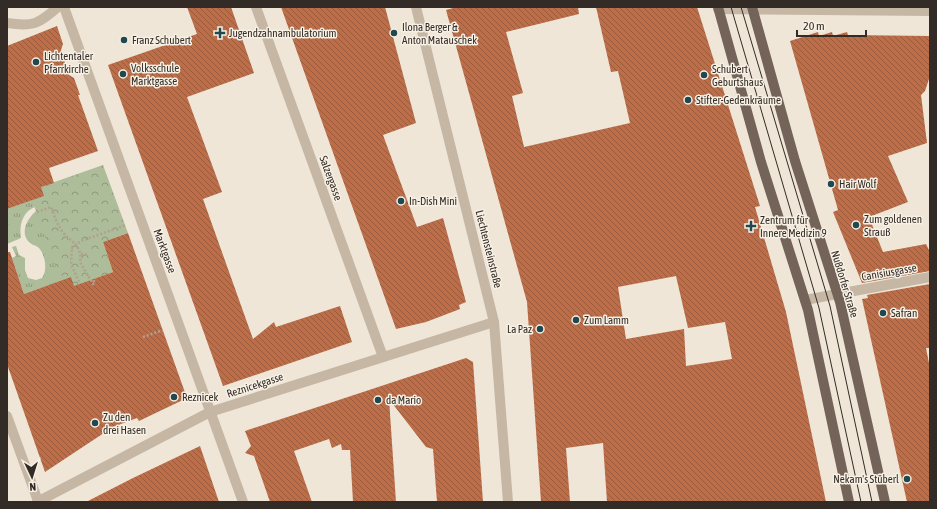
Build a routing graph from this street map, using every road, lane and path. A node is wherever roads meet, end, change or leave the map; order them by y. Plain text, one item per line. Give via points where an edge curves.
1 (58, 7) edge
2 (64, 7) edge
3 (256, 7) edge
4 (416, 7) edge
5 (718, 8) edge
6 (752, 8) edge
7 (930, 11) edge
8 (7, 23) edge
9 (38, 212) dead end
10 (141, 220) junction
11 (75, 244) junction
12 (81, 254) junction
13 (88, 255) dead end
14 (930, 277) edge
15 (92, 279) dead end
16 (79, 282) dead end
17 (838, 294) junction
18 (805, 300) junction
19 (494, 322) junction
20 (156, 332) dead end
21 (143, 337) dead end
22 (383, 357) junction
23 (210, 412) junction
24 (7, 416) edge
25 (37, 502) edge
26 (243, 502) edge
27 (508, 502) edge
28 (849, 502) edge
29 (885, 502) edge

1 - 8 street via 42,21 29,26
2 - 10 street, Marktgasse
3 - 22 street, Salzergasse
4 - 19 street, Liechtensteinstraße
5 - 6 street
5 - 18 main road via 761,162
6 - 7 street
6 - 17 main road, Nußdorfer Straße via 794,161
9 - 11 path via 51,207 60,229
10 - 11 path
10 - 23 street, Marktgasse
11 - 12 path
11 - 16 path via 70,258
12 - 13 path
12 - 15 path via 80,262
14 - 17 street, Canisiusgasse
17 - 18 street, Canisiusgasse
17 - 29 main road, Nußdorfer Straße
18 - 28 main road
19 - 22 street, Reznicekgasse
19 - 27 street, Liechtensteinstraße
20 - 21 path
22 - 23 street, Reznicekgasse
23 - 25 street, Reznicekgasse
23 - 26 street, Marktgasse
24 - 25 street

